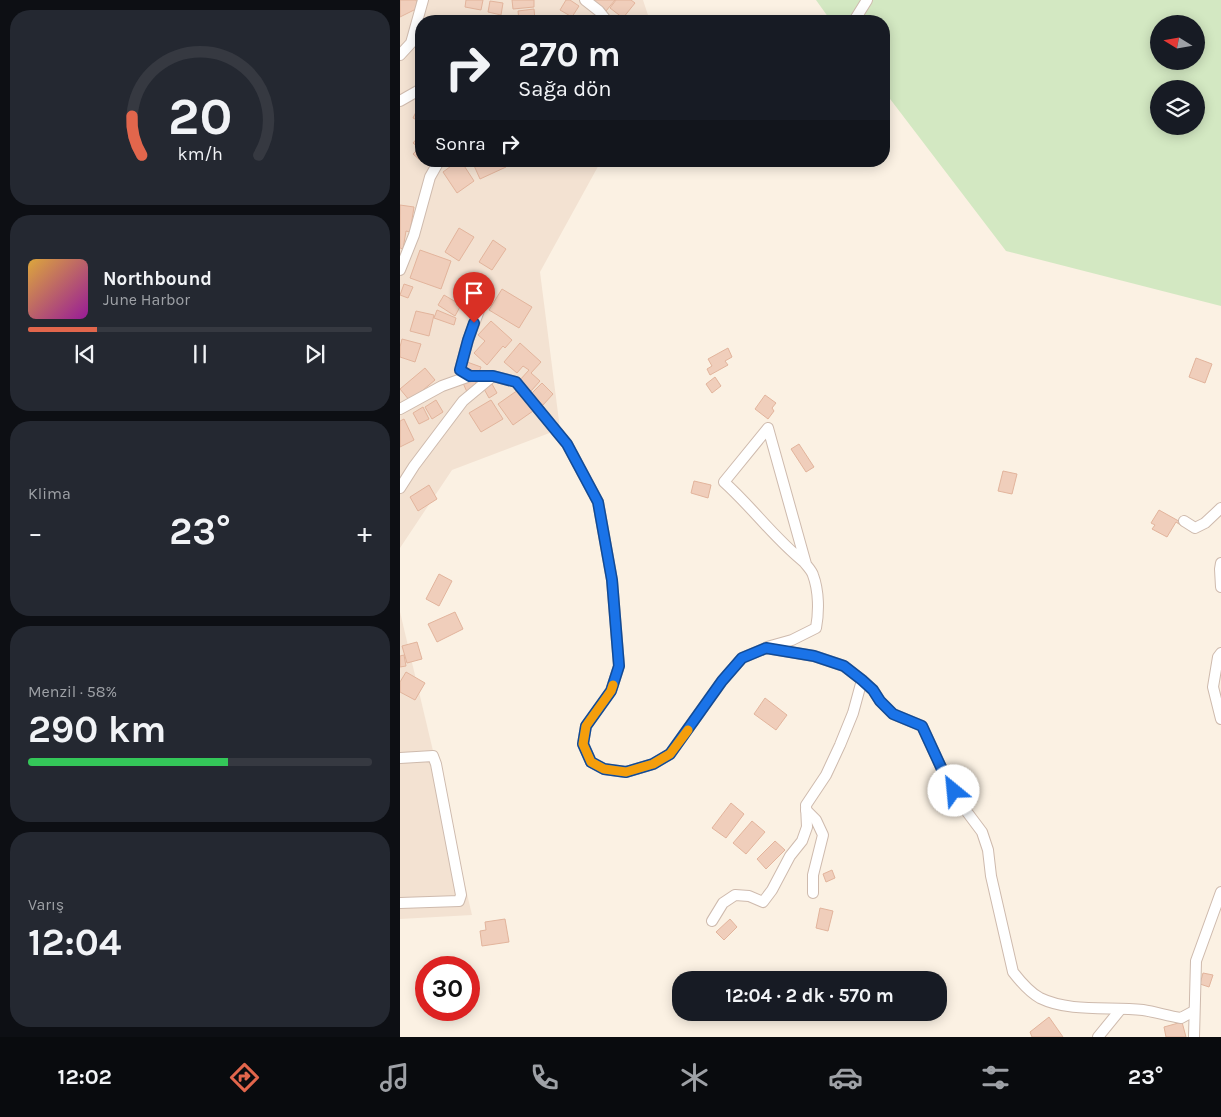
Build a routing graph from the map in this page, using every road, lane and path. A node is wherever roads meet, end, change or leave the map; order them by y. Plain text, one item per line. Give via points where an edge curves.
1 (423, 0) edge
2 (585, 0) edge
3 (867, 0) edge
4 (419, 15) edge
5 (603, 15) edge
6 (858, 15) edge
7 (415, 29) edge
8 (400, 55) edge
9 (415, 92) edge
10 (400, 100) edge
11 (436, 167) edge
12 (400, 270) edge
13 (487, 289) dead end
14 (470, 376) junction
15 (493, 376) junction
16 (400, 409) edge
17 (400, 488) edge
18 (1221, 509) edge
19 (1184, 521) dead end
20 (1221, 563) edge
21 (806, 564) junction
22 (1221, 586) edge
23 (766, 648) junction
24 (1221, 653) edge
25 (862, 680) junction
26 (1221, 719) edge
27 (400, 758) edge
28 (806, 810) junction
29 (1221, 892) edge
30 (813, 893) dead end
31 (400, 903) edge
32 (712, 921) dead end
33 (1120, 1010) junction
34 (1194, 1011) junction
35 (1098, 1037) edge
36 (1194, 1037) edge

1 - 4 street
2 - 5 street
3 - 6 street
7 - 8 street via 411,43
9 - 10 street
11 - 12 street
13 - 14 street via 460,370
14 - 15 street
14 - 16 street via 442,386
15 - 17 street via 463,401
15 - 23 street via 516,382 567,444 598,502 612,580 619,666 611,691 586,726 583,744 591,762 604,769 626,772 653,764 670,754 742,658
18 - 19 street via 1195,528
20 - 22 street
21 - 21 street via 724,482 768,428
21 - 23 street via 813,574 819,614 816,628
23 - 25 street via 814,656 844,666
24 - 26 street via 1212,687
25 - 28 street via 840,744
25 - 33 street via 893,714 922,726 946,778 982,832 1008,953 1013,972 1022,984 1040,998 1064,1005
27 - 31 street via 433,756 461,895 459,901
28 - 30 street via 816,820 823,835 813,875
28 - 32 street via 807,827 802,841 763,902 735,895 723,903
29 - 34 street via 1196,961
33 - 34 street via 1143,1010 1181,1018
33 - 35 street
34 - 36 street

